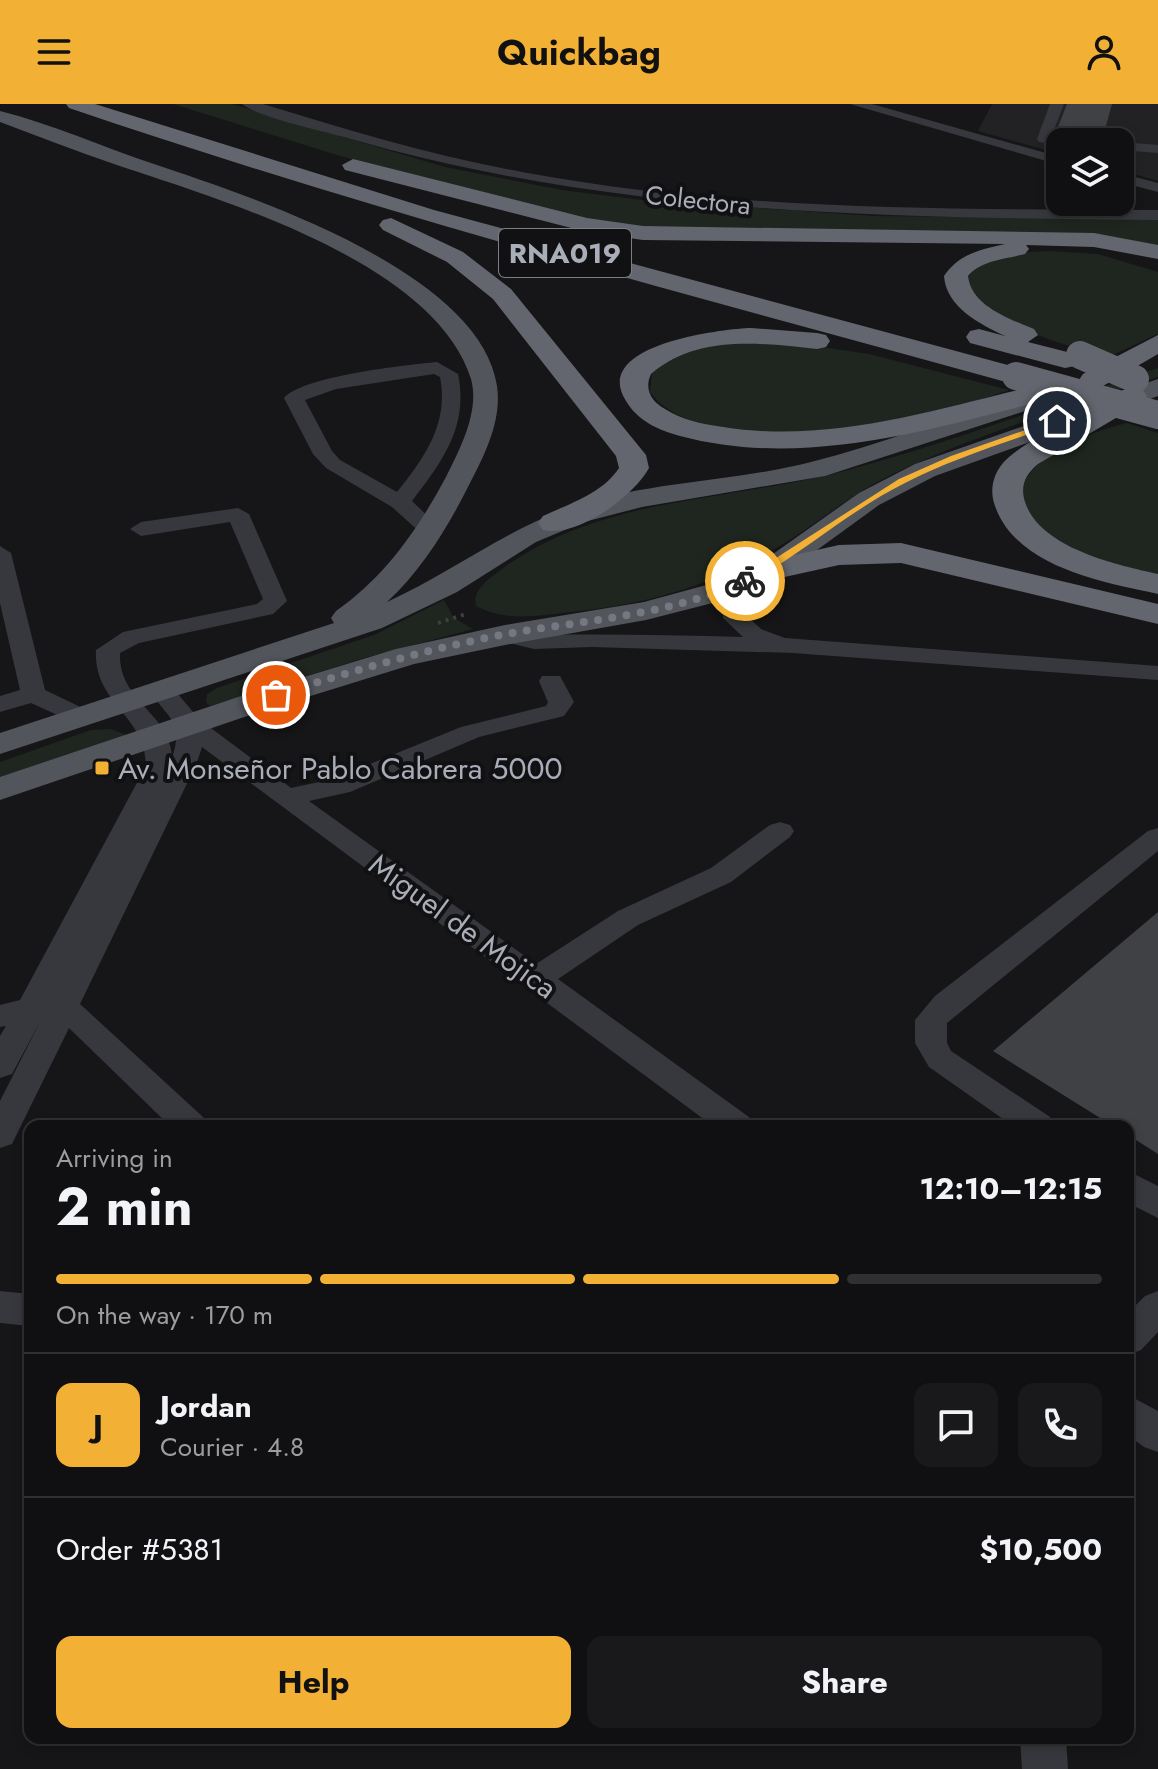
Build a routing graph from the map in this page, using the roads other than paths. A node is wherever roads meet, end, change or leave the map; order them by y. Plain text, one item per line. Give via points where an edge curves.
1 (76, 104) edge
2 (249, 104) edge
3 (857, 104) edge
4 (1057, 104) edge
5 (0, 116) edge
6 (117, 118) junction
7 (1048, 128) edge
8 (1134, 147) edge
9 (1158, 149) edge
10 (1046, 157) edge
11 (1134, 170) edge
12 (1158, 174) edge
13 (1134, 181) edge
14 (1158, 188) edge
15 (1158, 215) edge
16 (1158, 252) edge
17 (681, 258) dead end
18 (1158, 266) edge
19 (953, 330) dead end
20 (1158, 343) edge
21 (1073, 357) junction
22 (1008, 379) junction
23 (1149, 384) edge
24 (1090, 389) junction
25 (1156, 422) edge
26 (400, 502) junction
27 (548, 526) junction
28 (141, 529) dead end
29 (424, 538) junction
30 (0, 553) edge
31 (759, 574) junction
32 (1158, 584) edge
33 (457, 606) junction
34 (1158, 614) edge
35 (8, 627) edge
36 (505, 635) junction
37 (793, 646) junction
38 (292, 650) junction
39 (1158, 673) edge
40 (551, 681) dead end
41 (163, 692) junction
42 (33, 694) junction
43 (128, 703) junction
44 (0, 704) edge
45 (84, 718) junction
46 (190, 724) junction
47 (156, 736) junction
48 (0, 744) edge
49 (0, 789) edge
50 (286, 797) junction
51 (780, 831) dead end
52 (1158, 837) edge
53 (536, 979) junction
54 (30, 1011) edge
55 (0, 1066) edge
56 (185, 1120) edge
57 (729, 1120) edge
58 (1029, 1120) edge
59 (0, 1135) edge
60 (1134, 1189) edge
61 (1158, 1204) edge
62 (0, 1307) edge
63 (1158, 1307) edge
64 (24, 1309) edge
65 (1134, 1333) edge
66 (1134, 1416) edge
67 (1158, 1434) edge
68 (1043, 1744) edge
69 (1045, 1769) edge

1 - 6 highway, RNA019
2 - 15 street, Colectora via 448,162 646,196 843,211
3 - 10 street
4 - 7 street
5 - 29 main road via 299,223 366,259 448,319 479,365 484,407 467,463
6 - 22 highway, RNA019 via 405,208
6 - 27 highway via 166,142 285,181 420,238 502,294 633,459 632,474 617,488
8 - 9 street
11 - 12 street
13 - 14 street
16 - 17 highway, RNA019 via 1060,238 623,231 327,159
18 - 21 highway via 1102,251 1037,247 981,257 959,272 954,284 972,307
19 - 21 highway
20 - 24 highway
21 - 23 highway, bridge
22 - 24 highway, RNA019, bridge
22 - 24 highway via 858,347 743,337 670,350 644,366 634,386 648,410 675,425 734,439 784,442 877,433 989,403
23 - 24 main road
23 - 31 main road via 925,470 884,490
23 - 32 highway via 1027,458 1015,468 1006,490 1013,515 1043,543 1098,569
24 - 25 highway, bridge
24 - 27 main road via 828,467 641,499
26 - 26 street via 323,454 294,398 297,394 425,369 449,374 455,402 444,440
26 - 29 street
27 - 29 main road via 452,547 434,546
27 - 33 main road
28 - 43 street via 238,514 275,601 265,609 119,641 108,650 105,665 109,682
29 - 33 main road
29 - 38 main road via 374,599
30 - 35 street
31 - 34 highway via 839,555 901,553
31 - 36 main road via 671,606
31 - 37 street via 735,605 735,618 753,634
33 - 36 main road
33 - 38 main road via 371,621
35 - 42 street
36 - 37 street via 534,642
36 - 46 main road via 377,664
37 - 39 street
38 - 41 main road
40 - 50 street via 561,702 555,711 470,732 344,785
41 - 43 main road
41 - 46 street, Miguel de Mojica
42 - 44 street
42 - 45 street
43 - 45 main road
43 - 47 street
45 - 48 main road
46 - 47 main road
46 - 50 street, Miguel de Mojica
46 - 54 street via 183,765
47 - 49 main road
47 - 54 street via 159,766
50 - 53 street, Miguel de Mojica
51 - 53 street via 721,875 628,918
52 - 58 street via 931,1020 931,1043 940,1059
53 - 57 street, Miguel de Mojica
54 - 55 street
54 - 56 street via 73,1013
54 - 59 street
60 - 61 street
62 - 64 street
63 - 65 street
66 - 67 street
68 - 69 street

